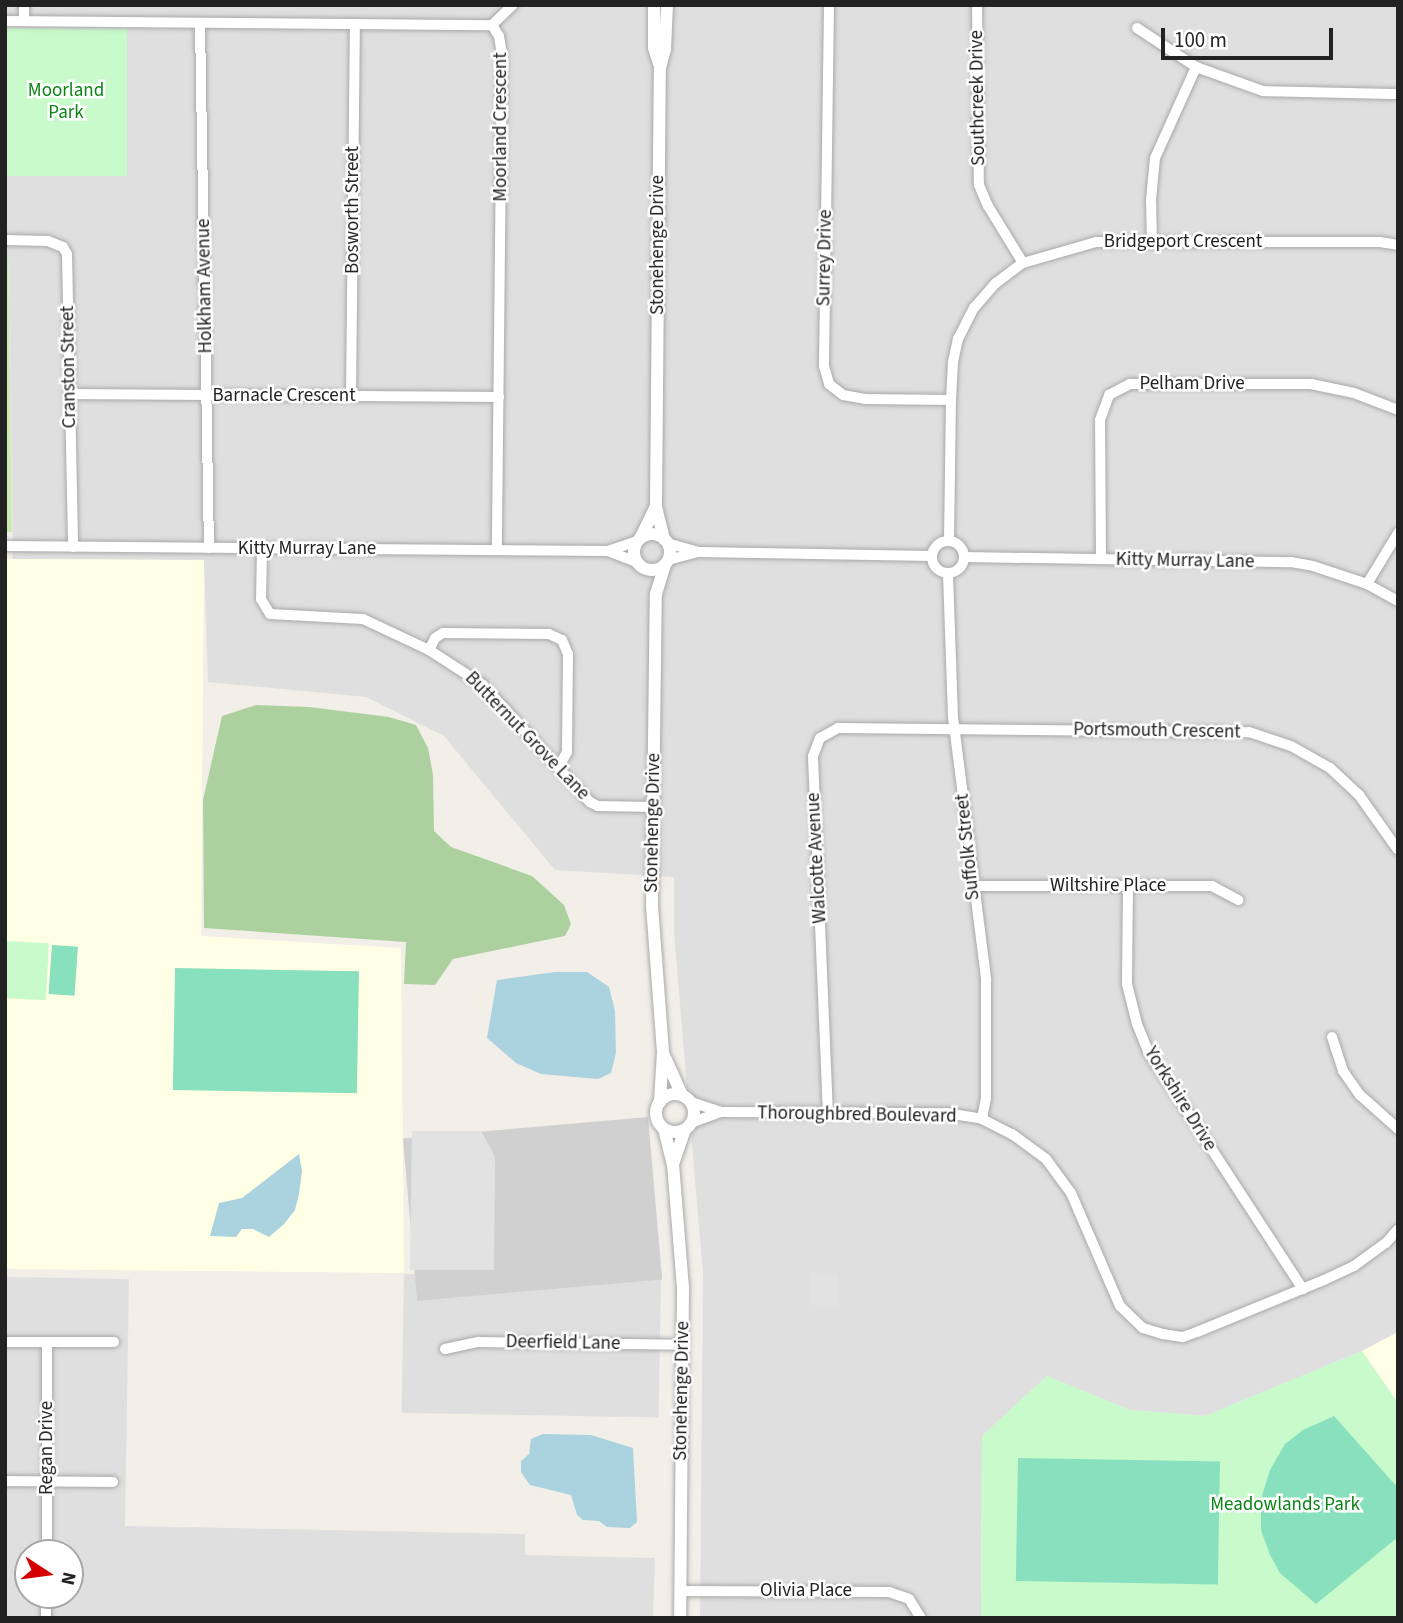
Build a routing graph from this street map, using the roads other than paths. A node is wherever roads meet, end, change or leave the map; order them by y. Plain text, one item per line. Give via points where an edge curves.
1 (24, 5) edge
2 (513, 5) edge
3 (654, 5) edge
4 (667, 5) edge
5 (829, 5) edge
6 (977, 5) edge
7 (5, 21) edge
8 (24, 21) junction
9 (201, 23) junction
10 (355, 24) junction
11 (492, 25) junction
12 (1137, 28) dead end
13 (660, 68) junction
14 (1196, 68) junction
15 (1398, 94) edge
16 (5, 240) edge
17 (1152, 243) junction
18 (1398, 245) edge
19 (1023, 263) junction
20 (70, 394) junction
21 (207, 396) junction
22 (351, 397) junction
23 (499, 397) junction
24 (951, 400) junction
25 (1398, 410) edge
26 (656, 506) junction
27 (1398, 533) edge
28 (639, 539) junction
29 (666, 541) junction
30 (949, 541) junction
31 (5, 546) edge
32 (73, 547) junction
33 (209, 548) junction
34 (262, 549) junction
35 (497, 550) junction
36 (608, 551) junction
37 (699, 552) junction
38 (931, 556) junction
39 (964, 557) junction
40 (1101, 559) junction
41 (666, 562) junction
42 (638, 564) junction
43 (948, 574) junction
44 (1367, 584) junction
45 (656, 594) junction
46 (1398, 600) edge
47 (429, 650) junction
48 (954, 729) junction
49 (558, 768) junction
50 (653, 807) junction
51 (1398, 850) edge
52 (974, 886) junction
53 (1128, 886) junction
54 (1238, 900) dead end
55 (1332, 1037) dead end
56 (663, 1052) junction
57 (686, 1098) junction
58 (660, 1102) junction
59 (721, 1112) junction
60 (828, 1115) junction
61 (982, 1119) junction
62 (689, 1126) junction
63 (664, 1129) junction
64 (1398, 1129) edge
65 (673, 1164) junction
66 (1398, 1229) edge
67 (1303, 1289) junction
68 (5, 1342) edge
69 (47, 1342) junction
70 (114, 1342) dead end
71 (682, 1345) junction
72 (445, 1349) dead end
73 (5, 1481) edge
74 (47, 1482) junction
75 (113, 1482) dead end
76 (47, 1539) edge
77 (680, 1591) junction
78 (680, 1618) edge
79 (921, 1618) edge

1 - 8 street
2 - 11 street
3 - 13 street, Stonehenge Drive via 654,48
4 - 13 street, Stonehenge Drive
5 - 24 street, Surrey Drive via 824,366 830,384 843,395
6 - 19 street, Southcreek Drive via 979,185
7 - 8 street, Moorland Crescent
8 - 9 street, Moorland Crescent
9 - 10 street, Moorland Crescent
9 - 21 street, Holkham Avenue
10 - 11 street, Moorland Crescent
10 - 22 street, Bosworth Street
11 - 23 street, Moorland Crescent via 502,55
12 - 14 street
13 - 26 street, Stonehenge Drive
14 - 15 street via 1263,91
14 - 17 street via 1155,158 1150,200
16 - 20 street, Cranston Street via 48,241 63,247 67,254
17 - 18 street, Bridgeport Crescent
17 - 19 street, Bridgeport Crescent via 1096,242
19 - 24 street, Bridgeport Crescent via 981,300 958,339
20 - 21 street, Barnacle Crescent
20 - 32 street, Cranston Street
21 - 22 street, Barnacle Crescent
21 - 33 street, Holkham Avenue
22 - 23 street, Barnacle Crescent
23 - 35 street, Moorland Crescent
24 - 30 street, Bridgeport Crescent
25 - 40 street, Pelham Drive via 1354,393 1311,384 1130,384 1109,395 1100,420
26 - 28 street, Stonehenge Drive
26 - 29 street, Stonehenge Drive
27 - 44 street
28 - 29 street via 656,534
28 - 36 street, Kitty Murray Lane
28 - 42 street via 634,551
29 - 37 street
29 - 41 street
30 - 38 street via 935,547
30 - 39 street via 958,544
31 - 32 street, Kitty Murray Lane
32 - 33 street, Kitty Murray Lane
33 - 34 street, Kitty Murray Lane
34 - 35 street, Kitty Murray Lane
34 - 47 street, Butternut Grove Lane via 261,599 270,614 363,619
35 - 36 street, Kitty Murray Lane
36 - 42 street, Kitty Murray Lane
37 - 38 street
37 - 41 street
38 - 43 street via 934,567
39 - 40 street, Kitty Murray Lane
39 - 43 street via 958,570
40 - 44 street, Kitty Murray Lane via 1291,562
41 - 42 street via 656,570
41 - 45 street, Stonehenge Drive
42 - 45 street, Stonehenge Drive
43 - 48 street, Suffolk Street
44 - 46 street, Kitty Murray Lane
45 - 50 street, Stonehenge Drive
47 - 49 street, Butternut Grove Lane via 483,685
47 - 49 street via 443,634 549,634 562,640 568,654 567,752
48 - 51 street, Portsmouth Crescent via 1249,732 1330,768 1359,796
48 - 52 street, Suffolk Street
48 - 60 street, Walcotte Avenue via 838,728 820,738 813,756
49 - 50 street, Butternut Grove Lane via 585,799 598,806
50 - 56 street, Stonehenge Drive via 654,945
52 - 53 street, Wiltshire Place
52 - 61 street, Suffolk Street via 986,981
53 - 54 street, Wiltshire Place via 1212,886
53 - 67 street, Yorkshire Drive via 1127,984 1145,1044
55 - 64 street via 1342,1071 1360,1095
56 - 57 street, Stonehenge Drive
56 - 58 street, Stonehenge Drive
57 - 58 street via 670,1095
57 - 59 street, Thoroughbred Boulevard
57 - 62 street via 695,1112
58 - 63 street via 656,1113
59 - 60 street, Thoroughbred Boulevard
59 - 62 street, Thoroughbred Boulevard
60 - 61 street, Thoroughbred Boulevard via 946,1113
61 - 67 street, Thoroughbred Boulevard via 1012,1133 1046,1159 1071,1193 1120,1306 1143,1328 1183,1336
62 - 63 street via 674,1133
62 - 65 street, Stonehenge Drive
63 - 65 street, Stonehenge Drive
65 - 71 street, Stonehenge Drive
66 - 67 street, Thoroughbred Boulevard via 1354,1266
68 - 69 street
69 - 70 street
69 - 74 street, Regan Drive
71 - 72 street, Deerfield Lane via 479,1342
71 - 77 street, Stonehenge Drive
73 - 74 street
74 - 75 street
74 - 76 street, Regan Drive
77 - 78 street, Stonehenge Drive
77 - 79 street, Olivia Place via 889,1592 909,1599

